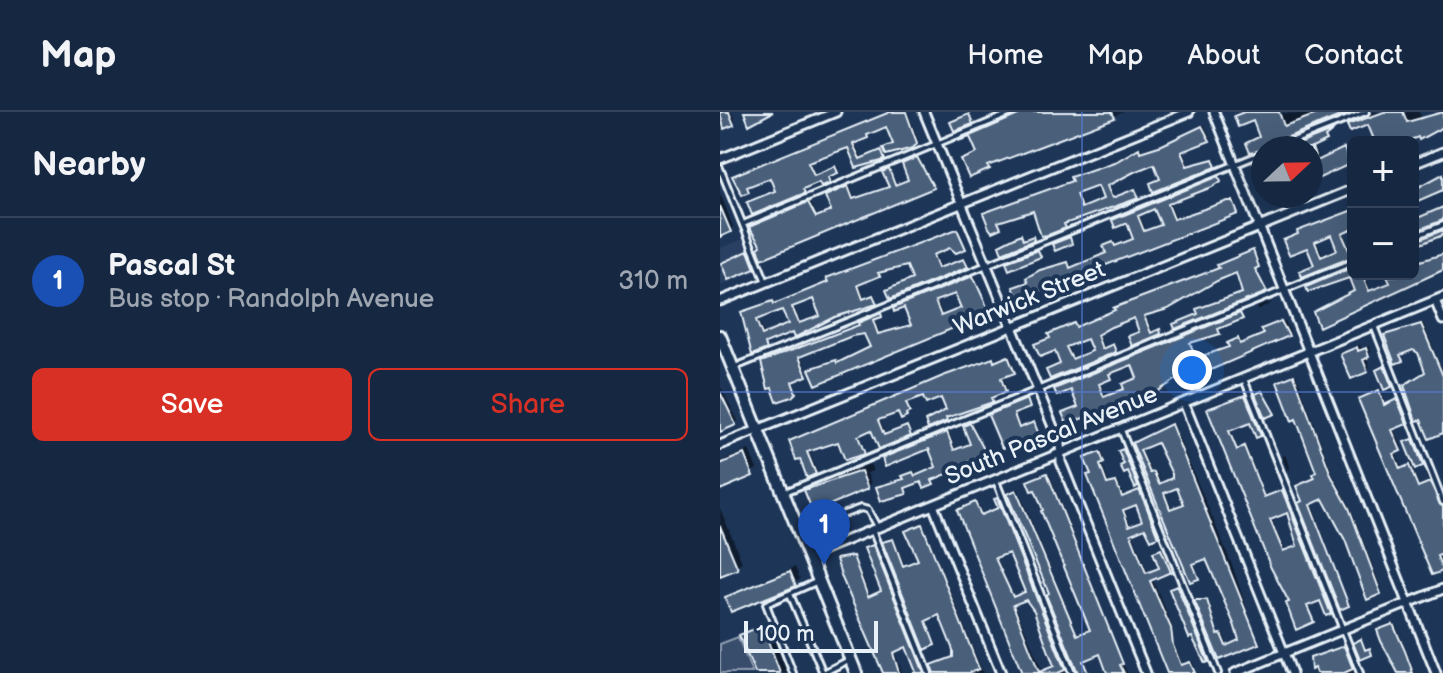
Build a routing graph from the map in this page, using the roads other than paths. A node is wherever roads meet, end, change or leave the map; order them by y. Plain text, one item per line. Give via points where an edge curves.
1 (836, 112) edge
2 (924, 112) edge
3 (1014, 112) edge
4 (1189, 112) edge
5 (1214, 112) edge
6 (1366, 112) edge
7 (1305, 136) edge
8 (937, 144) junction
9 (1443, 152) edge
10 (1251, 158) edge
11 (720, 159) edge
12 (1419, 162) edge
13 (1236, 164) junction
14 (720, 168) edge
15 (1347, 191) edge
16 (962, 204) junction
17 (743, 224) junction
18 (1443, 225) edge
19 (1262, 226) junction
20 (1419, 235) edge
21 (1347, 264) edge
22 (987, 265) junction
23 (766, 282) junction
24 (1286, 288) junction
25 (1439, 299) edge
26 (720, 301) edge
27 (1443, 320) edge
28 (1374, 326) junction
29 (1012, 327) junction
30 (720, 336) edge
31 (1310, 352) junction
32 (733, 368) junction
33 (1244, 379) junction
34 (1038, 390) junction
35 (1184, 403) junction
36 (1120, 428) junction
37 (757, 429) junction
38 (720, 445) edge
39 (1061, 452) junction
40 (995, 479) junction
41 (783, 493) junction
42 (1443, 502) edge
43 (933, 505) junction
44 (874, 528) junction
45 (798, 531) junction
46 (808, 556) junction
47 (819, 581) junction
48 (1443, 589) edge
49 (790, 594) junction
50 (1408, 603) junction
51 (1343, 629) junction
52 (1284, 653) junction
53 (850, 659) junction
54 (793, 673) edge
55 (823, 673) edge
56 (856, 673) edge
57 (929, 673) edge
58 (1001, 673) edge
59 (1072, 673) edge
60 (1146, 673) edge
61 (1218, 673) edge
62 (1235, 673) edge
63 (1292, 673) edge
64 (1360, 673) edge
65 (1436, 673) edge

1 - 11 street
2 - 8 street
3 - 8 lane
4 - 16 street
5 - 13 street
6 - 7 lane
8 - 16 street
8 - 17 lane
9 - 12 street
10 - 13 lane
13 - 19 street
13 - 22 lane
14 - 17 lane
15 - 19 street, Warwick Street
16 - 22 street
16 - 23 street
17 - 23 lane
18 - 20 lane
19 - 24 street
19 - 29 street, Warwick Street
21 - 24 lane
22 - 29 street
22 - 32 lane
23 - 26 street
24 - 31 street
24 - 34 lane
25 - 27 street
25 - 28 street, South Pascal Avenue
28 - 31 street, South Pascal Avenue
28 - 42 lane
29 - 34 street
29 - 37 street, Warwick Street
30 - 32 main road
31 - 33 street, South Pascal Avenue
31 - 50 street
32 - 37 main road
33 - 35 street, South Pascal Avenue
33 - 51 lane
34 - 39 street
34 - 41 lane
35 - 36 street, South Pascal Avenue
35 - 52 street
36 - 39 street, South Pascal Avenue
36 - 61 lane
37 - 38 street, Warwick Street
37 - 41 main road
39 - 40 street, South Pascal Avenue
39 - 60 street
40 - 43 street, South Pascal Avenue
40 - 59 lane
41 - 45 main road
43 - 44 street, South Pascal Avenue
43 - 58 street
44 - 45 lane via 872,514 861,508
44 - 46 street, South Pascal Avenue
44 - 57 lane
45 - 46 main road
46 - 47 main road
47 - 49 lane
47 - 53 main road
48 - 50 street
49 - 54 lane via 766,604
49 - 55 lane
50 - 51 street
50 - 65 street
51 - 52 street
51 - 64 lane
52 - 62 street
52 - 63 street
53 - 55 lane
53 - 56 main road

